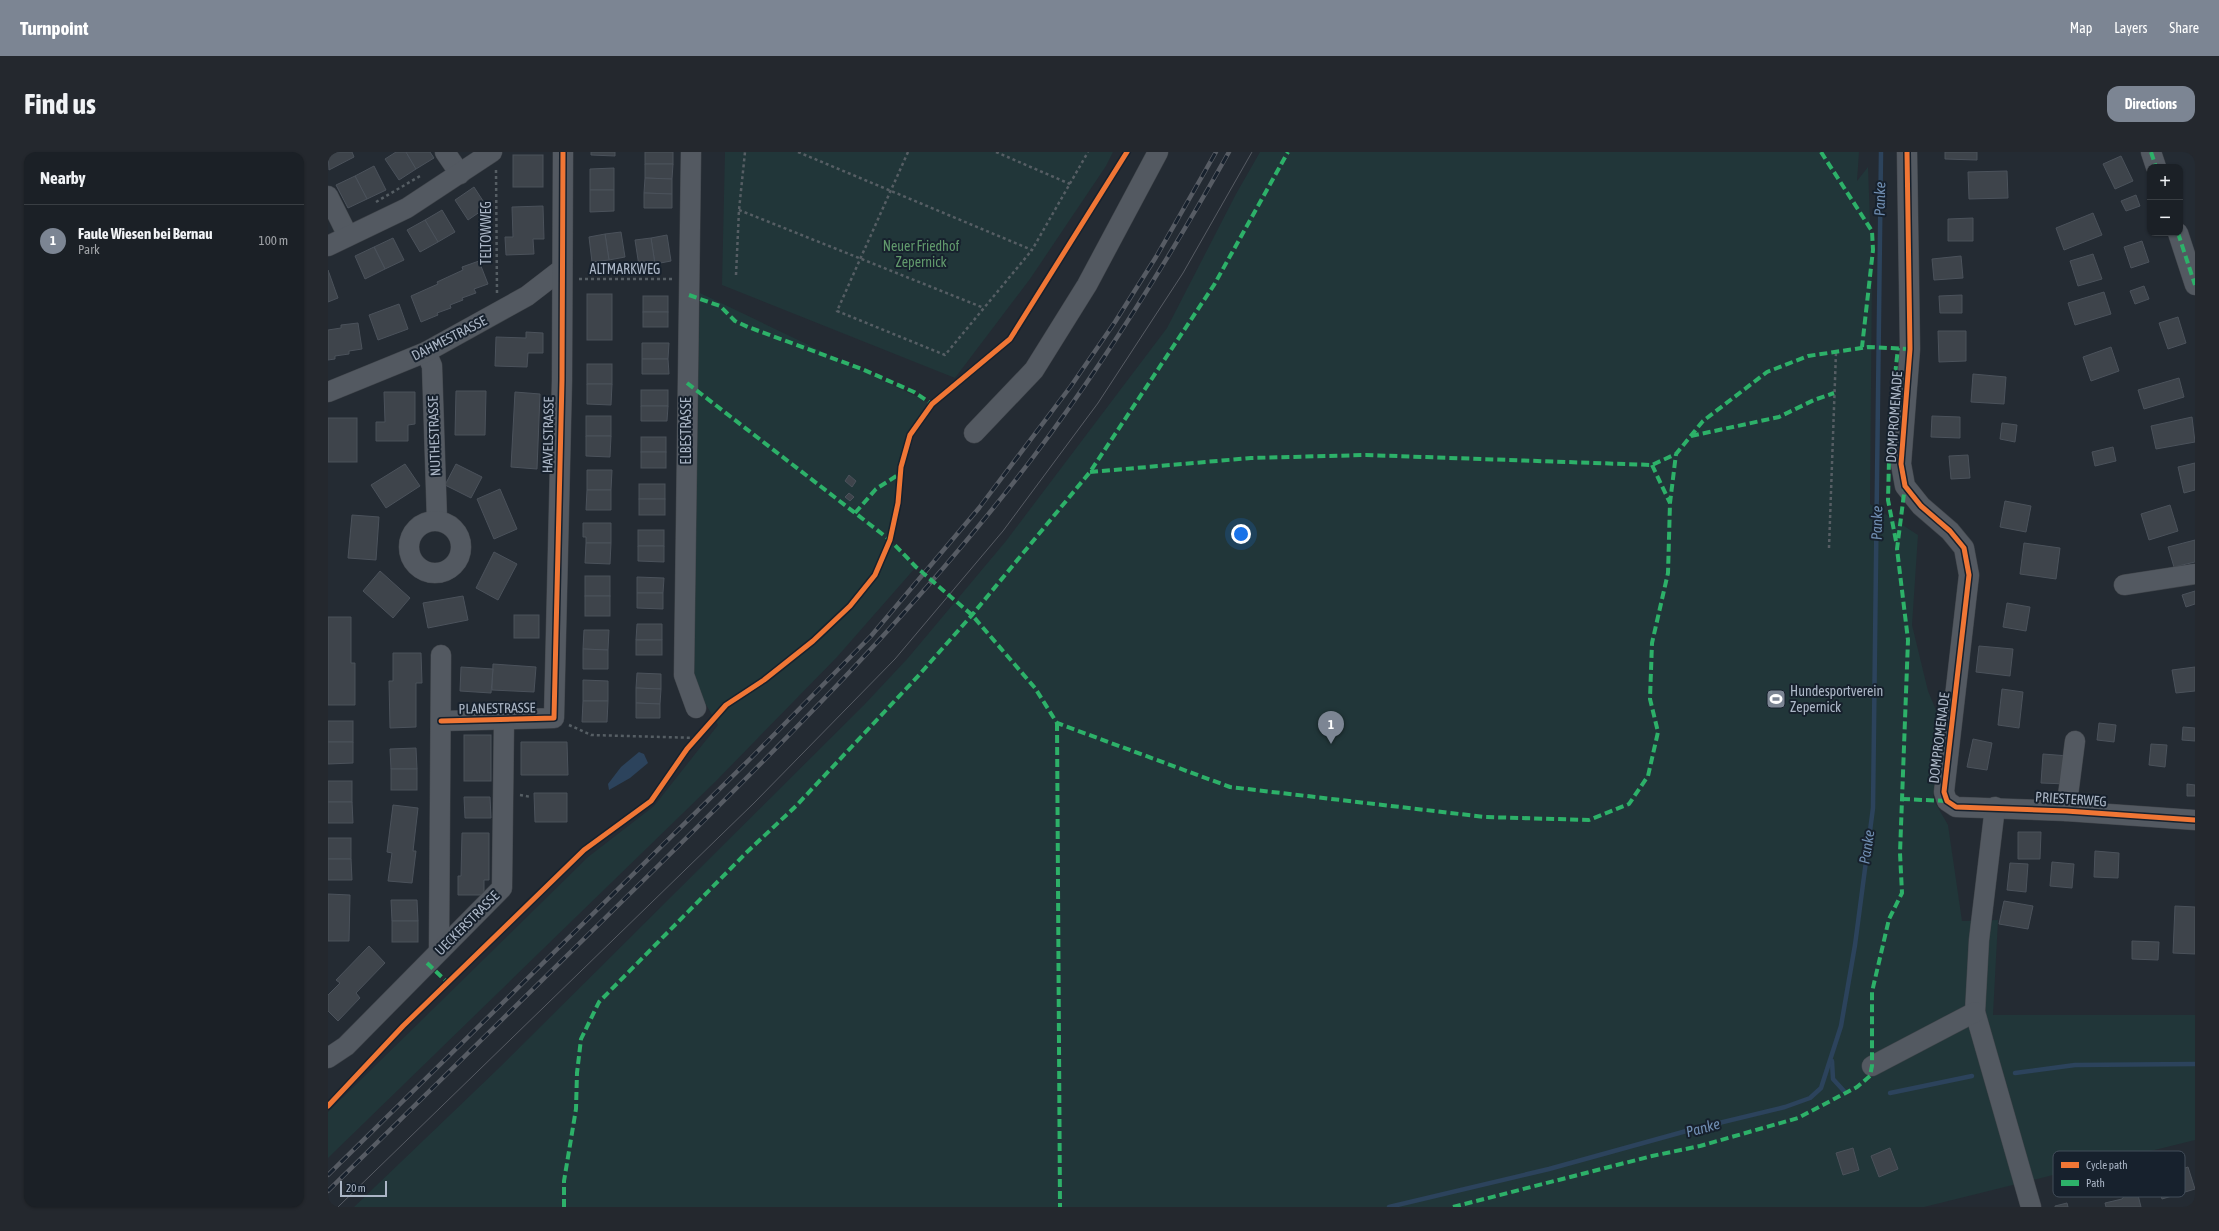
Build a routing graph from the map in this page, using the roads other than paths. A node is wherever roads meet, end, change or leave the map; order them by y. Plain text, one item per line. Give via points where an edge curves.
1 (445, 152) edge
2 (564, 152) edge
3 (690, 152) edge
4 (1158, 152) edge
5 (1907, 152) edge
6 (2151, 152) edge
7 (494, 160) edge
8 (2155, 164) edge
9 (460, 174) junction
10 (328, 196) edge
11 (348, 236) junction
12 (2179, 236) edge
13 (328, 246) edge
14 (562, 274) junction
15 (2195, 285) edge
16 (426, 352) junction
17 (328, 392) edge
18 (974, 433) dead end
19 (438, 520) dead end
20 (2195, 574) edge
21 (2124, 586) dead end
22 (441, 655) dead end
23 (696, 708) dead end
24 (554, 718) joint
25 (504, 720) junction
26 (441, 721) junction
27 (2075, 742) dead end
28 (1947, 801) joint
29 (1995, 807) junction
30 (2066, 810) junction
31 (2195, 820) edge
32 (439, 950) junction
33 (1975, 1012) junction
34 (328, 1058) edge
35 (1872, 1066) dead end
36 (2031, 1207) edge

1 - 9 street
2 - 14 street, HAVELSTRASSE
3 - 23 street, ELBESTRASSE via 684,675
4 - 18 street via 1087,285 1034,370
5 - 28 street, DOMPROMENADE via 1910,349 1902,464 1905,486 1921,506 1950,531 1964,548 1970,575 1944,792
6 - 8 street
7 - 9 street
9 - 11 street via 407,208
10 - 11 street
11 - 13 street
12 - 15 street
14 - 16 street, DAHMESTRASSE via 497,314
14 - 24 street, HAVELSTRASSE
16 - 17 street, DAHMESTRASSE
16 - 19 street, NUTHESTRASSE via 432,366
20 - 21 street
22 - 26 street, PLANESTRASSE
24 - 25 street, PLANESTRASSE
25 - 26 street, PLANESTRASSE
25 - 32 street, UECKERSTRASSE via 502,888
26 - 32 street, PLANESTRASSE
27 - 30 street
28 - 29 street, PRIESTERWEG via 1956,807
29 - 30 street, PRIESTERWEG
29 - 33 street via 1979,940
30 - 31 street, PRIESTERWEG
32 - 34 street, UECKERSTRASSE via 346,1046
33 - 35 street
33 - 36 street

